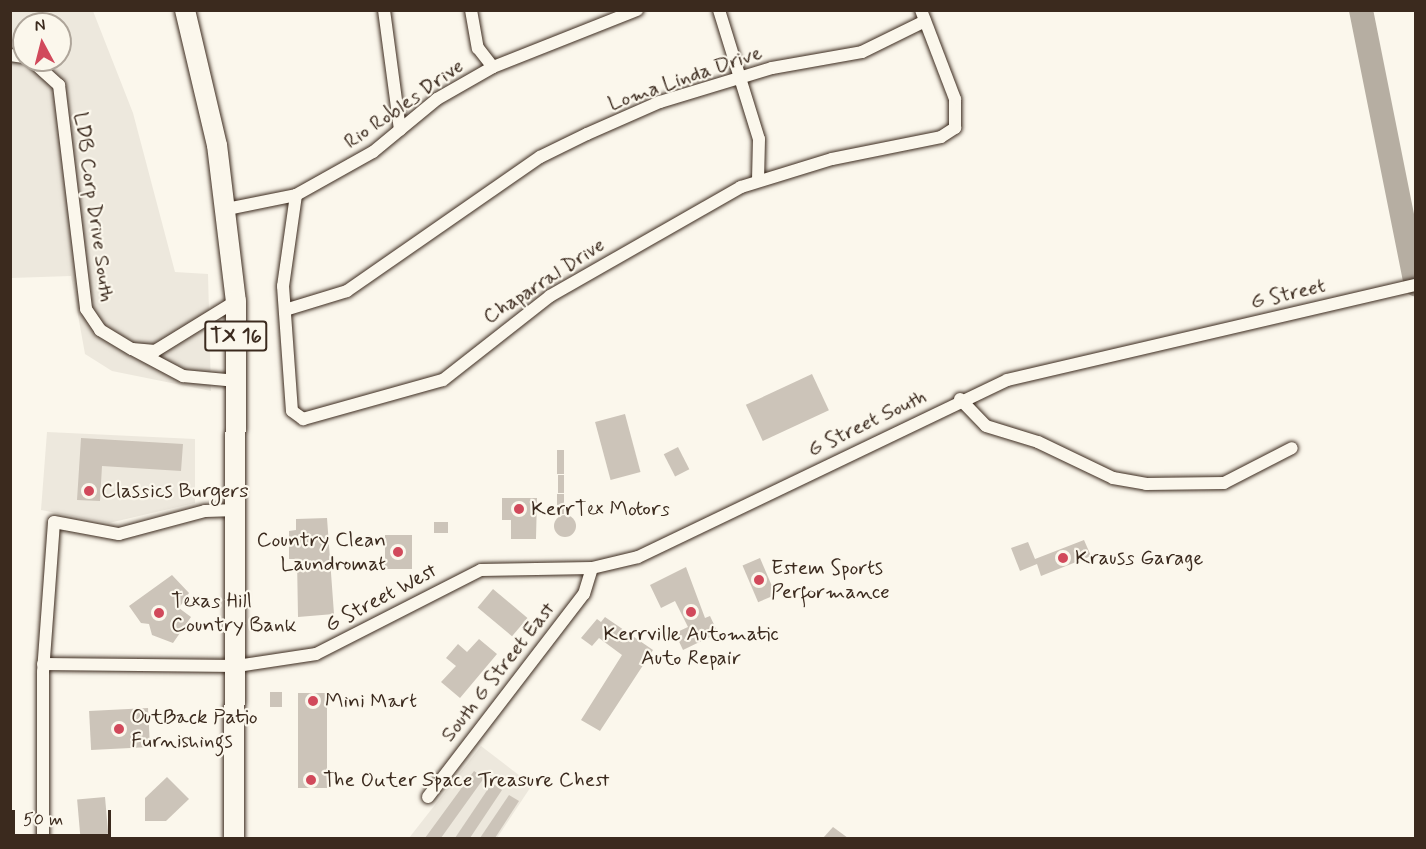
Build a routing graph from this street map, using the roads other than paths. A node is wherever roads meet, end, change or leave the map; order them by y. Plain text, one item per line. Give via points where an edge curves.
1 (185, 10) edge
2 (384, 10) edge
3 (471, 10) edge
4 (637, 10) edge
5 (719, 10) edge
6 (923, 16) edge
7 (493, 67) junction
8 (44, 72) edge
9 (740, 78) junction
10 (400, 130) junction
11 (758, 181) junction
12 (296, 195) junction
13 (227, 209) junction
14 (1416, 285) edge
15 (236, 301) junction
16 (285, 310) junction
17 (1169, 340) joint
18 (132, 349) junction
19 (237, 381) junction
20 (960, 399) junction
21 (1292, 448) dead end
22 (237, 510) junction
23 (592, 568) junction
24 (43, 664) junction
25 (237, 666) junction
26 (428, 797) dead end
27 (43, 838) edge
28 (234, 838) edge

1 - 13 main road, TX 16
2 - 10 street
3 - 7 street via 478,48
4 - 7 street, Rio Robles Drive
5 - 9 street
6 - 9 street, Loma Linda Drive via 862,52
6 - 11 street, Chaparral Drive via 955,99 957,125 941,137
7 - 10 street, Rio Robles Drive via 437,99
8 - 18 street, LDB Corp Drive South via 58,85 86,309 100,330
9 - 11 street via 759,139
9 - 16 street, Loma Linda Drive via 643,109 559,148 347,291
10 - 12 street, Rio Robles Drive via 356,163
11 - 16 street, Chaparral Drive via 718,198 550,296 427,388 310,418 296,417
12 - 13 street, Rio Robles Drive
12 - 16 street, Chaparral Drive via 285,263
13 - 15 main road, TX 16
14 - 17 street, G Street
15 - 18 street via 155,351
15 - 19 main road, TX 16
17 - 20 street, G Street South via 1026,374
18 - 19 street, LDB Corp Drive South via 183,376
19 - 22 main road, TX 16
20 - 21 street via 986,426 1038,442 1113,478 1146,484 1224,483
20 - 23 street, G Street South via 638,557
22 - 24 street via 205,511 119,534 54,522
22 - 25 main road, TX 16
23 - 25 street, G Street West via 481,570 316,654
23 - 26 street, South G Street East via 584,594
24 - 25 street, G Street West
24 - 27 street
25 - 28 main road, TX 16

